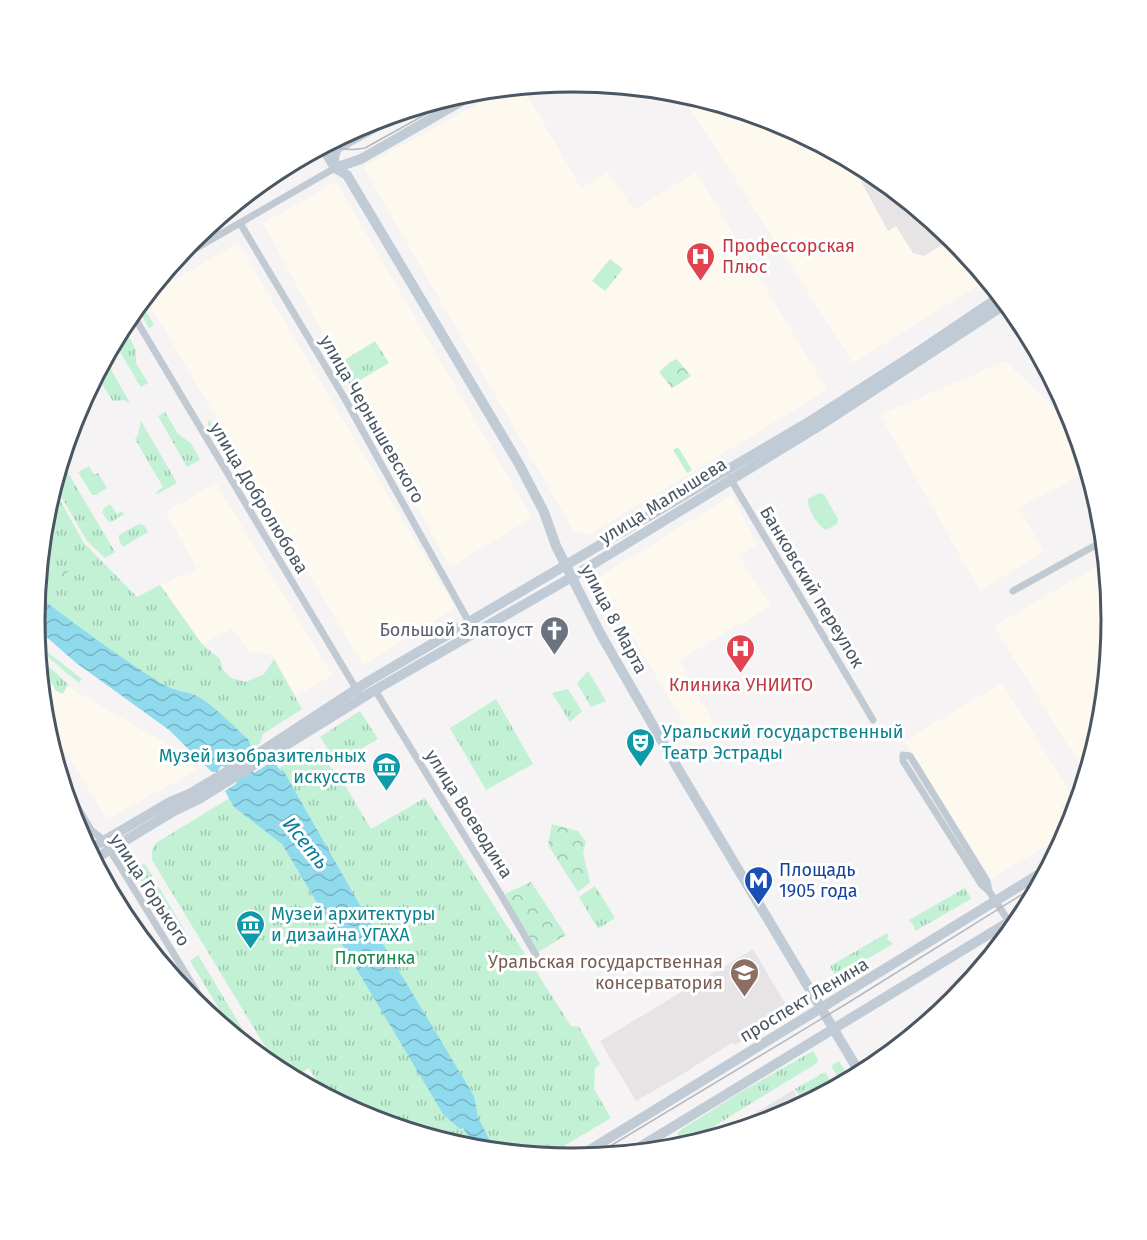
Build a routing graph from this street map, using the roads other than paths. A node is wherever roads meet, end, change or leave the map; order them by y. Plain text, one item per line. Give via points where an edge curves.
1 (453, 106) edge
2 (338, 147) edge
3 (335, 149) edge
4 (326, 153) edge
5 (334, 168) junction
6 (347, 169) junction
7 (240, 223) junction
8 (200, 246) edge
9 (995, 300) edge
10 (1000, 308) edge
11 (137, 322) edge
12 (728, 475) junction
13 (1096, 545) edge
14 (566, 565) junction
15 (572, 577) junction
16 (1013, 591) dead end
17 (472, 627) junction
18 (375, 690) junction
19 (359, 694) junction
20 (873, 720) dead end
21 (83, 816) edge
22 (106, 845) junction
23 (97, 848) edge
24 (99, 853) edge
25 (1036, 874) edge
26 (992, 896) junction
27 (1008, 921) edge
28 (1006, 924) edge
29 (536, 955) dead end
30 (194, 988) edge
31 (821, 1009) junction
32 (834, 1029) junction
33 (856, 1066) edge
34 (648, 1143) edge
35 (594, 1147) edge

1 - 6 main road
2 - 6 main road, улица 8 Марта
3 - 5 main road
4 - 5 main road
5 - 6 main road
5 - 7 street
6 - 14 main road, улица 8 Марта via 529,482
7 - 8 street
7 - 17 street, улица Чернышевского via 345,399
9 - 12 main road, улица Малышева
10 - 12 main road, улица Малышева via 819,426
11 - 19 street, улица Добролюбова
12 - 14 main road, улица Малышева
12 - 15 main road, улица Малышева
12 - 20 street, Банковский переулок
13 - 16 street
14 - 15 main road, улица 8 Марта
14 - 17 main road, улица Малышева
15 - 17 main road, улица Малышева
15 - 31 main road, улица 8 Марта via 650,721
17 - 18 main road, улица Малышева
17 - 19 main road, улица Малышева
18 - 19 main road, улица Малышева
18 - 29 street, улица Воеводина
19 - 22 main road, улица Малышева
21 - 22 street, улица Горького
22 - 23 main road
22 - 24 main road
22 - 30 street, улица Горького
25 - 26 main road, проспект Ленина
26 - 26 street via 987,881 910,756 903,755 903,761
26 - 27 street
26 - 31 main road, проспект Ленина
28 - 32 main road
31 - 32 main road, улица 8 Марта
31 - 35 main road, проспект Ленина
32 - 33 main road, улица 8 Марта
32 - 34 main road

